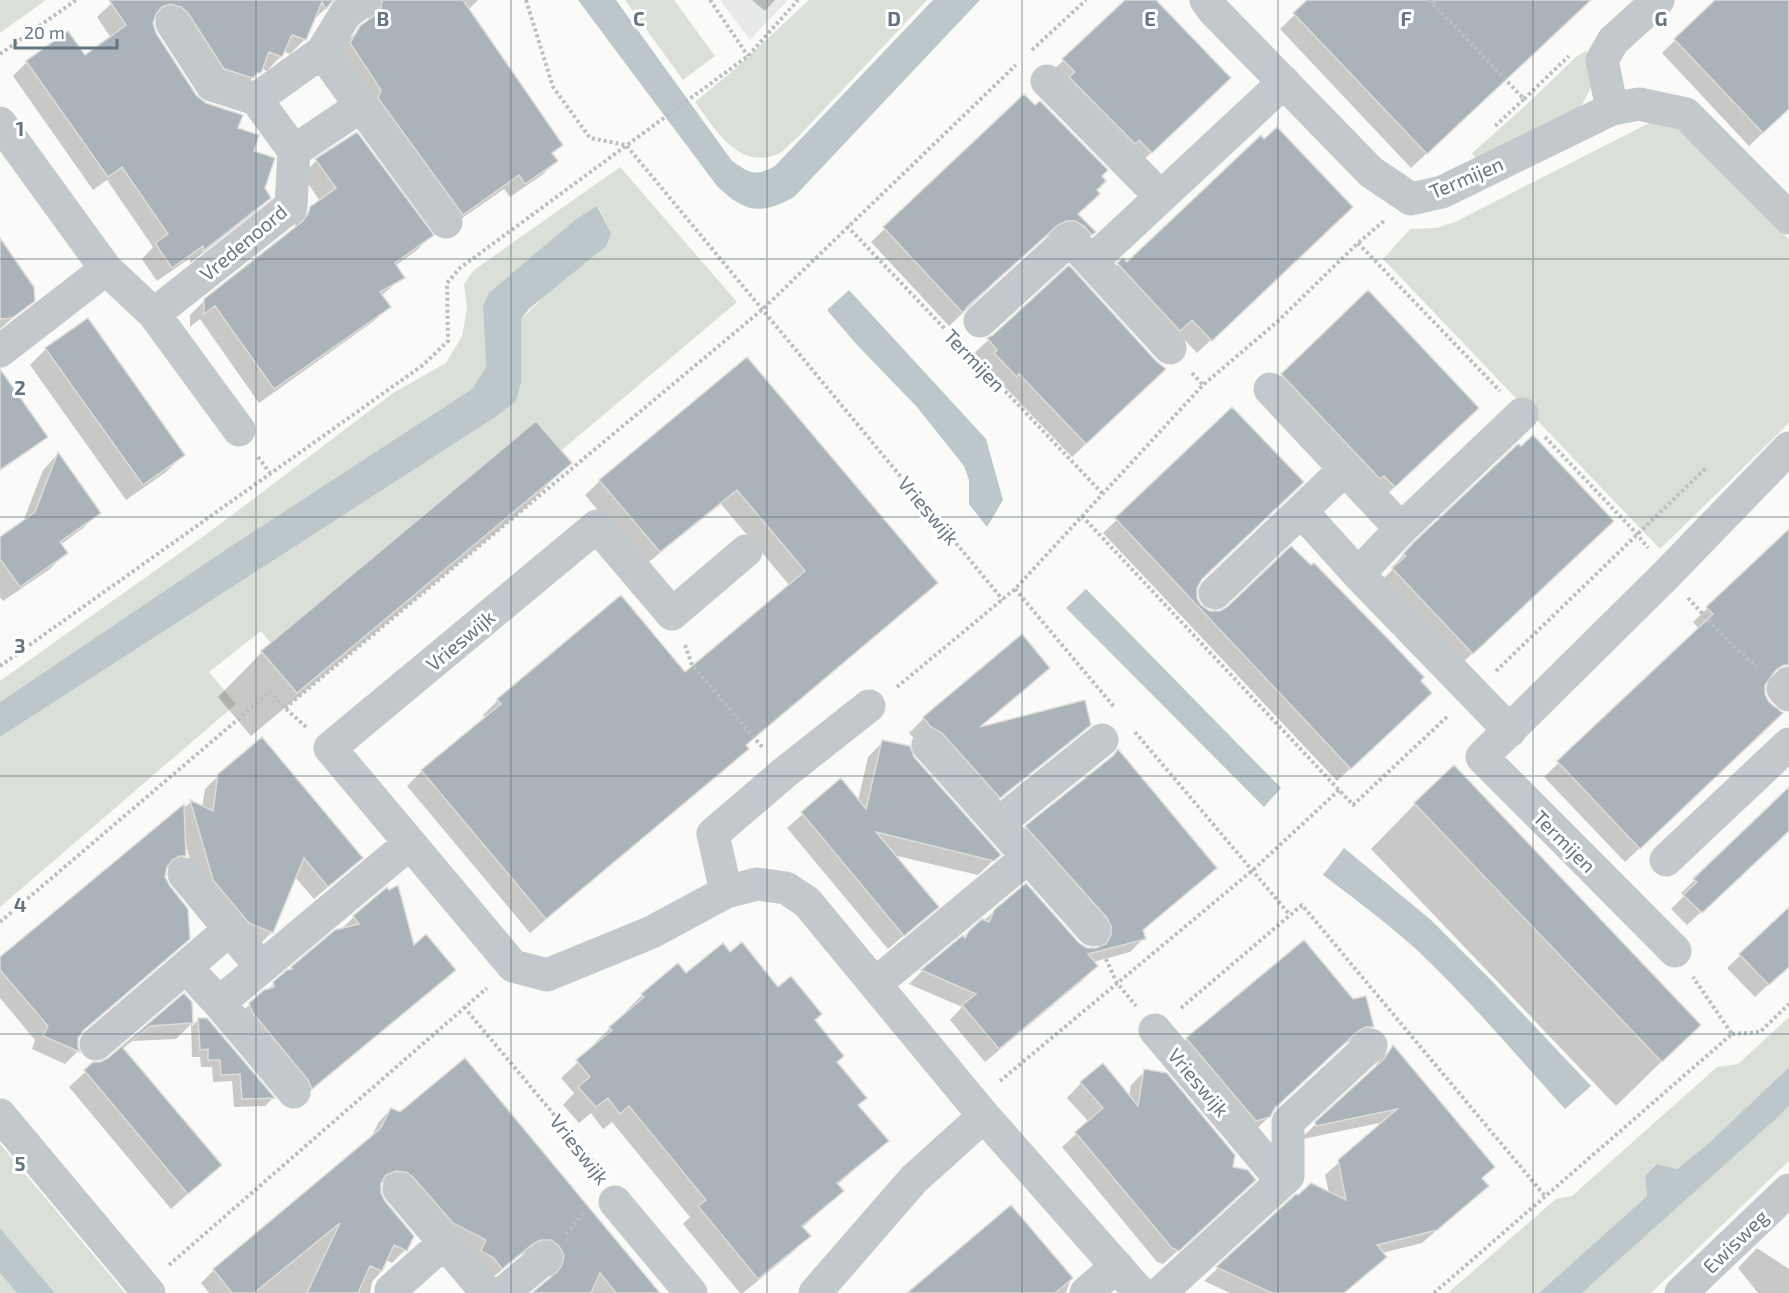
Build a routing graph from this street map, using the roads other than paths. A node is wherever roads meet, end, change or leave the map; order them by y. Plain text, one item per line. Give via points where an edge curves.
1 (364, 0) edge
2 (1206, 0) edge
3 (1658, 0) edge
4 (172, 23) dead end
5 (322, 52) junction
6 (1047, 81) dead end
7 (1284, 82) junction
8 (256, 99) junction
9 (361, 106) junction
10 (1611, 109) junction
11 (0, 123) edge
12 (294, 151) junction
13 (1161, 197) junction
14 (1789, 218) edge
15 (446, 222) dead end
16 (1091, 262) junction
17 (106, 268) junction
18 (154, 314) junction
19 (980, 321) dead end
20 (1170, 348) dead end
21 (0, 351) edge
22 (1270, 389) dead end
23 (1522, 414) road end
24 (239, 430) dead end
25 (1789, 448) edge
26 (1345, 469) junction
27 (1302, 512) junction
28 (1401, 529) junction
29 (746, 552) dead end
30 (1358, 574) junction
31 (1215, 593) dead end
32 (869, 706) road end
33 (1118, 727) road end
34 (1510, 731) junction
35 (1789, 744) edge
36 (928, 745) dead end
37 (999, 823) junction
38 (409, 844) junction
39 (1028, 857) junction
40 (1666, 860) dead end
41 (184, 874) dead end
42 (726, 892) junction
43 (229, 930) junction
44 (1093, 930) road end
45 (1675, 951) road end
46 (186, 967) junction
47 (261, 967) junction
48 (875, 984) junction
49 (219, 1003) junction
50 (1155, 1030) road end
51 (96, 1044) dead end
52 (1371, 1046) dead end
53 (294, 1092) dead end
54 (979, 1109) junction
55 (0, 1115) edge
56 (1282, 1180) junction
57 (399, 1189) dead end
58 (1789, 1190) edge
59 (602, 1205) road end
60 (445, 1242) junction
61 (545, 1258) road end
62 (1117, 1266) junction
63 (146, 1290) edge
64 (390, 1292) edge
65 (487, 1293) edge
66 (503, 1293) edge
67 (691, 1293) edge
68 (815, 1293) edge
69 (1086, 1293) edge
70 (1140, 1293) edge
71 (1160, 1293) edge
72 (1682, 1293) edge

1 - 5 street via 346,13
2 - 7 street, Termijen
3 - 10 street via 1613,41 1602,60
4 - 8 street via 212,85
5 - 8 street
5 - 9 street
6 - 13 street
7 - 10 street, Termijen via 1371,172 1411,199 1442,192
7 - 13 street
8 - 12 street
9 - 12 street
9 - 15 street
10 - 14 street, Termijen via 1639,104 1686,114
11 - 17 street
12 - 18 street, Vredenoord via 291,206
13 - 16 street
16 - 19 street, Termijen via 1070,239
16 - 20 street, Termijen
17 - 18 street
17 - 21 street
18 - 24 street
22 - 26 street
23 - 28 street
25 - 34 street, Termijen
26 - 27 street
26 - 28 street
27 - 30 street
27 - 31 street
28 - 30 street
29 - 38 street, Vrieswijk via 672,614 597,526 330,748
30 - 34 street
32 - 42 street via 713,834
33 - 37 street
34 - 45 street, Termijen via 1482,757
35 - 40 street
36 - 37 street
37 - 39 street
38 - 42 street via 513,966 547,975 652,932
38 - 47 street
39 - 44 street
39 - 48 street
41 - 43 street
42 - 48 street via 757,884 786,888 807,902
43 - 46 street
43 - 47 street
46 - 49 street
46 - 51 street
47 - 49 street
48 - 54 street
49 - 53 street
50 - 56 street, Vrieswijk
52 - 56 street via 1288,1122 1288,1176
54 - 62 street
54 - 68 street
55 - 63 street
56 - 71 street
57 - 60 street
58 - 72 street, Ewisweg
59 - 67 street, Vrieswijk
60 - 64 street
60 - 65 street
61 - 66 street
62 - 69 street
62 - 70 street

